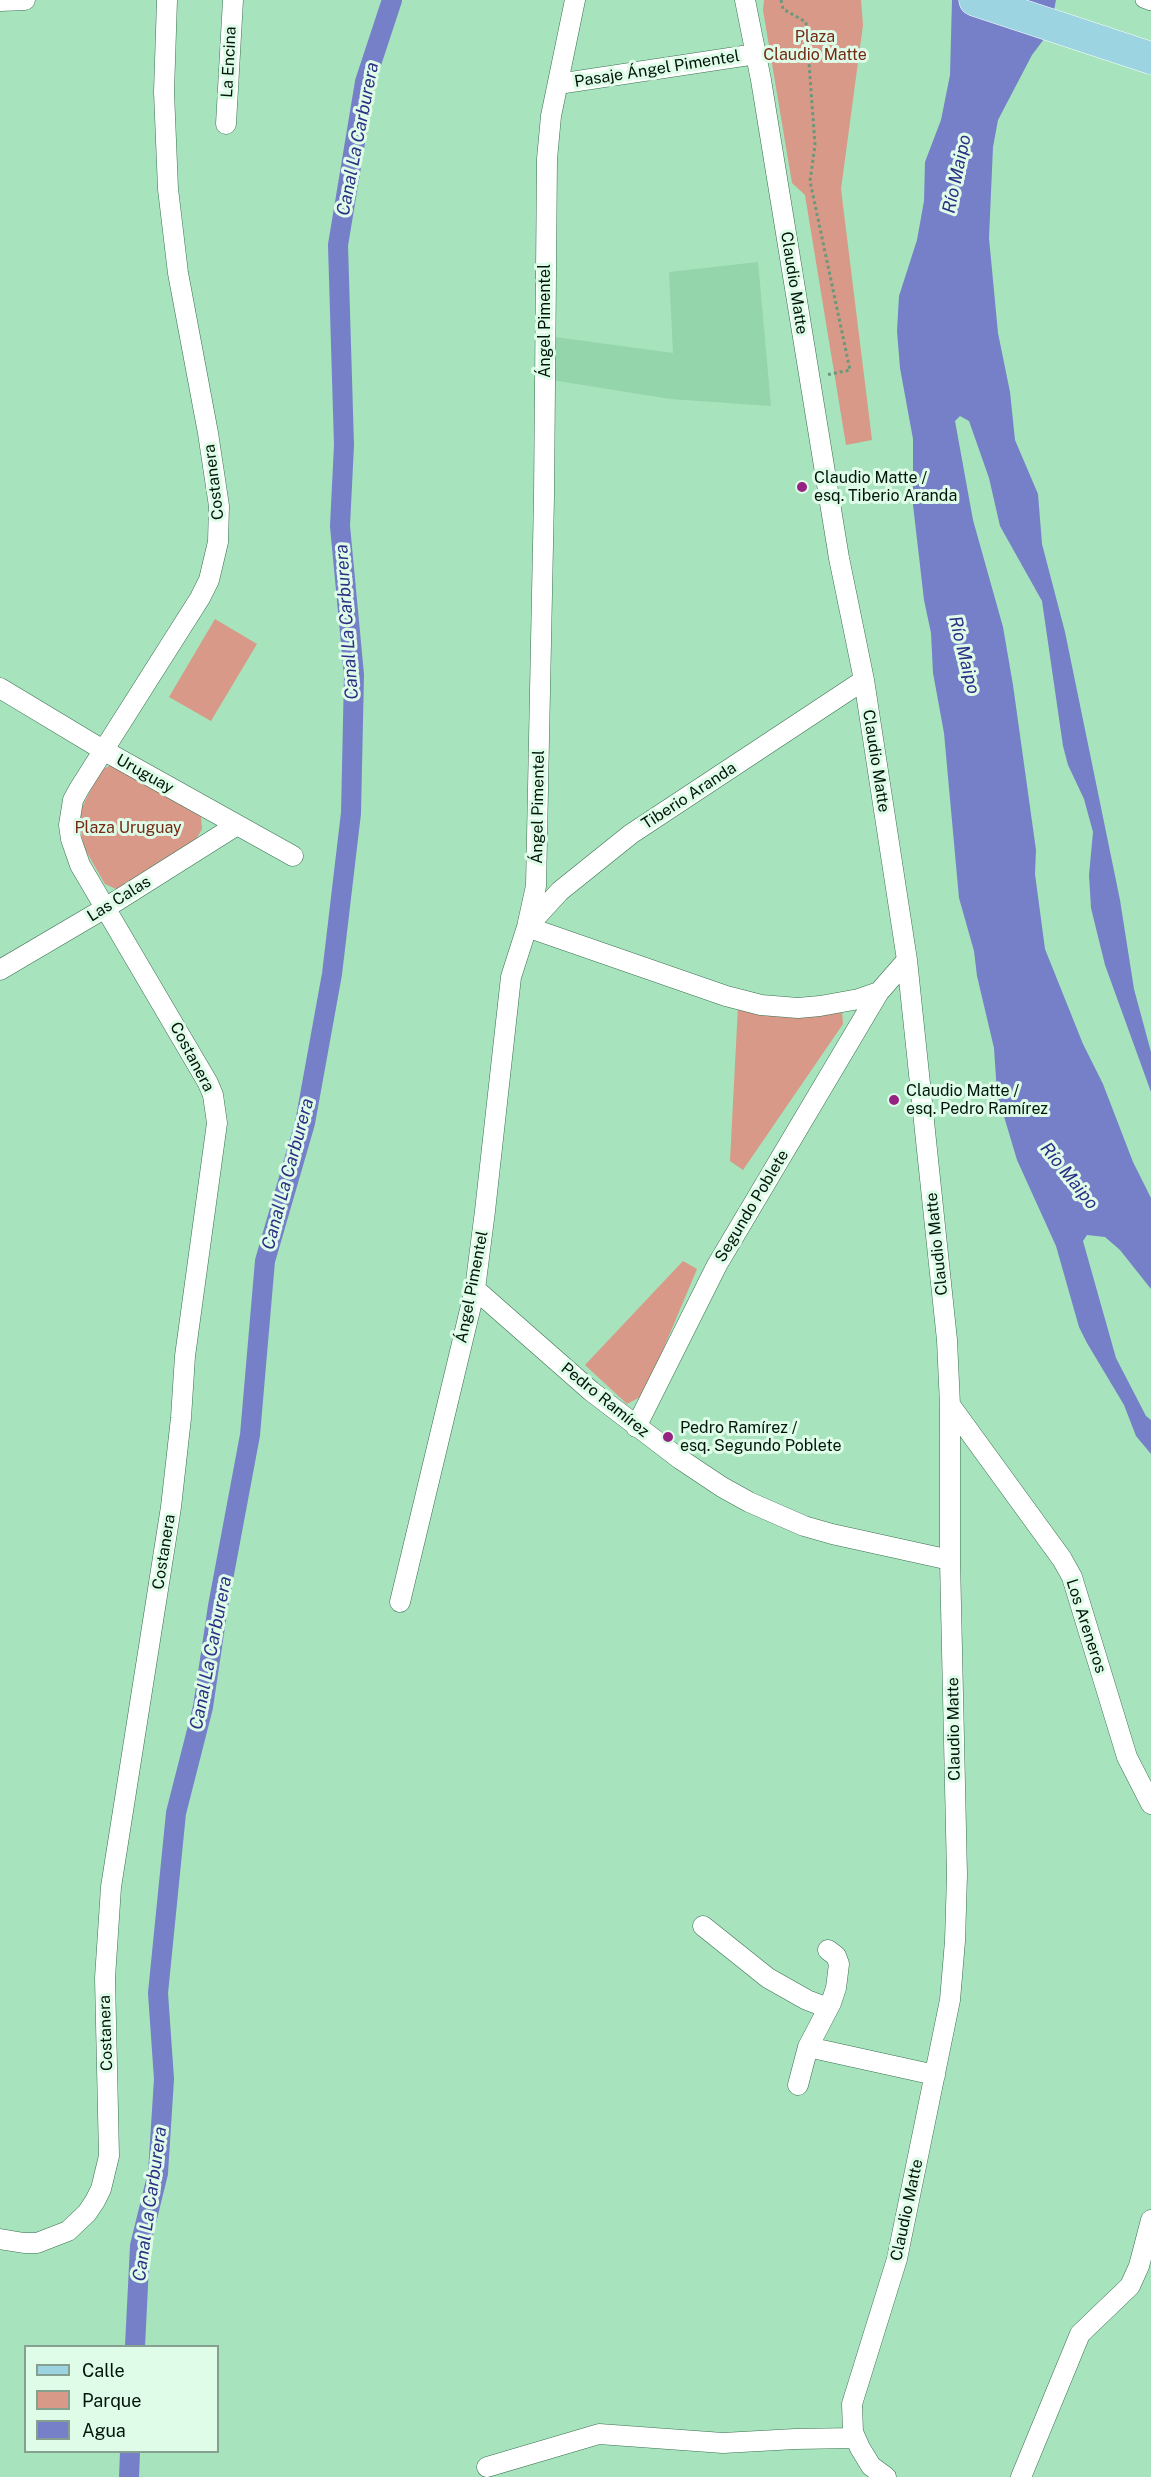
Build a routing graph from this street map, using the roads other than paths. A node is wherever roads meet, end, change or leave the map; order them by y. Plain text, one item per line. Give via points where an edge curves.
1 (25, 0) edge
2 (167, 0) edge
3 (233, 0) edge
4 (575, 0) edge
5 (745, 0) edge
6 (975, 0) edge
7 (1143, 0) edge
8 (0, 1) edge
9 (1151, 3) edge
10 (756, 54) junction
11 (1140, 54) edge
12 (558, 84) junction
13 (226, 124) dead end
14 (864, 680) junction
15 (0, 688) edge
16 (103, 750) junction
17 (237, 825) junction
18 (293, 856) dead end
19 (107, 907) junction
20 (527, 927) junction
21 (907, 960) junction
22 (0, 970) edge
23 (879, 992) junction
24 (475, 1289) junction
25 (950, 1405) junction
26 (636, 1427) junction
27 (950, 1560) junction
28 (400, 1602) dead end
29 (1151, 1804) edge
30 (703, 1926) dead end
31 (828, 1950) dead end
32 (828, 2008) junction
33 (808, 2047) junction
34 (935, 2075) junction
35 (798, 2085) dead end
36 (1151, 2220) edge
37 (0, 2239) edge
38 (855, 2438) junction
39 (486, 2467) dead end
40 (886, 2477) edge
41 (1021, 2477) edge

1 - 8 street
2 - 16 street, Costanera via 164,92 168,189 178,273 219,506 218,542 200,598
3 - 13 street, La Encina
4 - 12 street, Ángel Pimentel
5 - 10 street, Claudio Matte
6 - 11 main road
7 - 9 street
10 - 12 street, Pasaje Ángel Pimentel
10 - 14 street, Claudio Matte via 839,558
12 - 20 street, Ángel Pimentel via 547,159 537,866
14 - 20 street, Tiberio Aranda via 631,834 560,891
14 - 21 street, Claudio Matte
15 - 16 street, Uruguay
16 - 17 street, Uruguay
16 - 19 street, Costanera via 76,794 69,825 77,858
17 - 18 street, Uruguay
17 - 19 street, Las Calas
19 - 22 street, Las Calas
19 - 37 street, Costanera via 208,1083 217,1123 185,1356 171,1507 111,1887 105,1978 110,2145 105,2176 87,2213 68,2231 37,2242
20 - 23 street via 761,1005 798,1008 840,1004
20 - 24 street, Ángel Pimentel via 508,993
21 - 23 street, Segundo Poblete
21 - 25 street, Claudio Matte via 947,1340
23 - 26 street, Segundo Poblete via 717,1264
24 - 26 street, Pedro Ramírez
24 - 28 street, Ángel Pimentel
25 - 27 street, Claudio Matte
25 - 29 street, Los Areneros via 1072,1577 1127,1756
26 - 27 street, Pedro Ramírez via 722,1487 777,1515 832,1534
27 - 34 street, Claudio Matte via 957,1875 950,2000
30 - 32 street via 768,1978
31 - 32 street via 839,1964
32 - 33 street
33 - 34 street
33 - 35 street
34 - 38 street, Claudio Matte via 897,2259 852,2404
36 - 41 street via 1130,2286 1080,2334
38 - 39 street via 723,2443 599,2434
38 - 40 street, Claudio Matte via 871,2466

